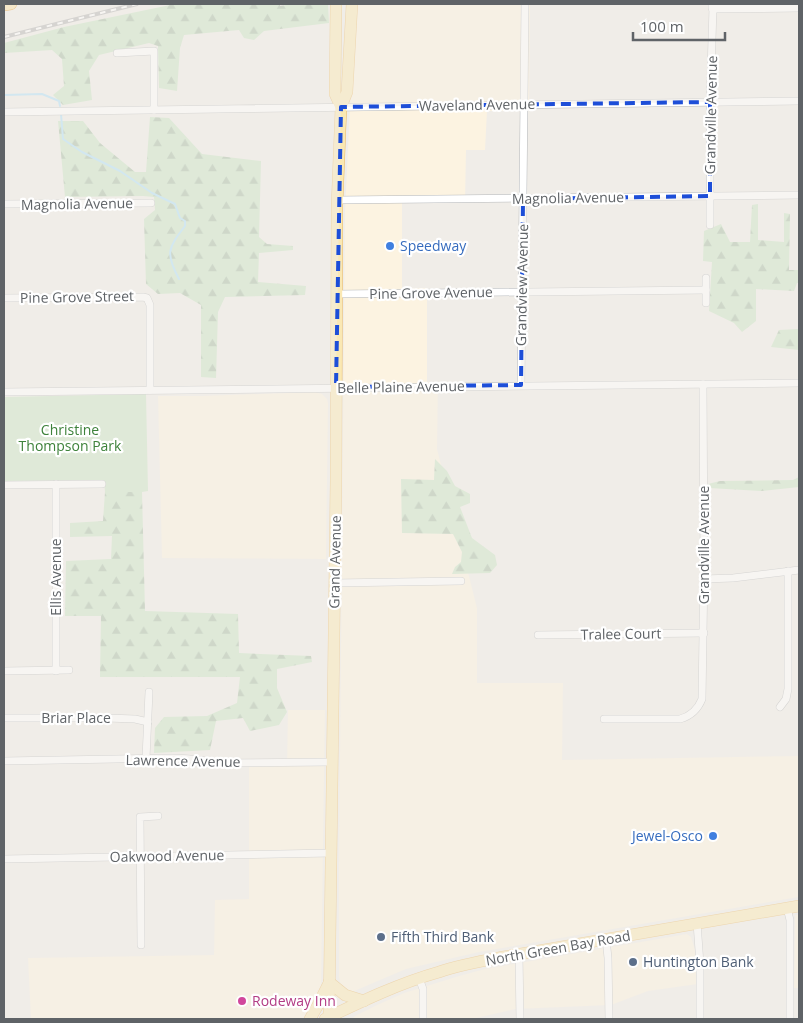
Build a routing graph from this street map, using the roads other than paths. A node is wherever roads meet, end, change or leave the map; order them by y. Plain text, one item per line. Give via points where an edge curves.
1 (11, 4) edge
2 (336, 4) edge
3 (352, 4) edge
4 (525, 4) edge
5 (4, 5) edge
6 (713, 6) edge
7 (799, 7) edge
8 (117, 53) dead end
9 (799, 101) edge
10 (710, 102) junction
11 (524, 105) junction
12 (341, 107) junction
13 (154, 110) junction
14 (4, 112) edge
15 (799, 195) edge
16 (710, 196) junction
17 (523, 199) junction
18 (337, 200) junction
19 (151, 203) dead end
20 (4, 204) edge
21 (710, 225) dead end
22 (706, 278) dead end
23 (706, 290) junction
24 (522, 291) junction
25 (337, 294) junction
26 (4, 298) edge
27 (706, 303) dead end
28 (799, 383) edge
29 (703, 384) junction
30 (521, 385) junction
31 (336, 387) junction
32 (150, 390) junction
33 (4, 392) edge
34 (56, 484) junction
35 (102, 484) dead end
36 (4, 485) edge
37 (799, 570) edge
38 (788, 571) junction
39 (704, 579) junction
40 (461, 581) dead end
41 (334, 583) junction
42 (704, 633) junction
43 (538, 635) dead end
44 (69, 670) dead end
45 (56, 671) junction
46 (4, 672) edge
47 (149, 692) dead end
48 (780, 707) dead end
49 (4, 718) edge
50 (604, 719) dead end
51 (148, 722) junction
52 (146, 758) junction
53 (4, 761) edge
54 (332, 762) junction
55 (158, 816) dead end
56 (331, 853) junction
57 (140, 857) junction
58 (4, 859) edge
59 (799, 906) edge
60 (787, 908) junction
61 (697, 923) junction
62 (606, 939) junction
63 (141, 945) dead end
64 (519, 955) junction
65 (419, 978) junction
66 (330, 982) junction
67 (359, 1003) junction
68 (327, 1018) edge
69 (310, 1019) edge
70 (347, 1019) edge
71 (423, 1019) edge
72 (520, 1019) edge
73 (609, 1019) edge
74 (700, 1019) edge
75 (790, 1019) edge

1 - 5 highway
2 - 12 main road, Grand Avenue via 335,94
3 - 12 main road, Grand Avenue via 347,92
4 - 11 street, Grandview Avenue
6 - 7 street
6 - 10 street, Grandville Avenue
8 - 13 street via 154,51
9 - 10 street, Waveland Avenue
10 - 11 street, Waveland Avenue
10 - 16 street, Grandville Avenue
11 - 12 street, Waveland Avenue
11 - 17 street, Grandview Avenue
12 - 13 street, Waveland Avenue
12 - 18 main road, Grand Avenue
13 - 14 street, Waveland Avenue
15 - 16 street, Magnolia Avenue
16 - 17 street, Magnolia Avenue
16 - 21 street, Grandville Avenue
17 - 18 street, Magnolia Avenue
17 - 24 street, Grandview Avenue
18 - 25 main road, Grand Avenue
19 - 20 street, Magnolia Avenue
22 - 23 street
23 - 24 street, Pine Grove Avenue
23 - 27 street
24 - 25 street, Pine Grove Avenue
24 - 30 street, Grandview Avenue
25 - 31 main road, Grand Avenue
26 - 32 street, Pine Grove Street via 143,297 150,305
28 - 29 street, Belle Plaine Avenue
29 - 30 street, Belle Plaine Avenue
29 - 39 street, Grandville Avenue
30 - 31 street, Belle Plaine Avenue
31 - 32 street, Belle Plaine Avenue
31 - 41 main road, Grand Avenue
32 - 33 street, Belle Plaine Avenue
34 - 35 street
34 - 36 street
34 - 45 street, Ellis Avenue
37 - 38 street
38 - 39 street
38 - 48 street via 788,689
39 - 42 street, Grandville Avenue
40 - 41 street
41 - 54 main road, Grand Avenue
42 - 43 street, Tralee Court
42 - 50 street, Grandville Avenue via 703,695 693,713 680,719
44 - 45 street
45 - 46 street
47 - 51 street
49 - 51 street, Briar Place via 107,718
51 - 52 street
52 - 53 street, Lawrence Avenue
52 - 54 street, Lawrence Avenue via 192,758 222,763
54 - 56 main road, Grand Avenue
55 - 57 street via 140,817
56 - 57 street, Oakwood Avenue
56 - 66 main road, Grand Avenue
57 - 58 street, Oakwood Avenue
57 - 63 street
59 - 60 main road, North Green Bay Road
60 - 61 main road, North Green Bay Road
60 - 75 street via 790,920
61 - 62 main road, North Green Bay Road
61 - 74 street
62 - 64 main road, North Green Bay Road
62 - 73 street
64 - 65 main road, North Green Bay Road
64 - 72 street
65 - 67 main road, North Green Bay Road
65 - 71 street via 423,989
66 - 67 main road
66 - 68 main road, Grand Avenue
66 - 69 main road
67 - 68 main road, North Green Bay Road
67 - 70 main road

